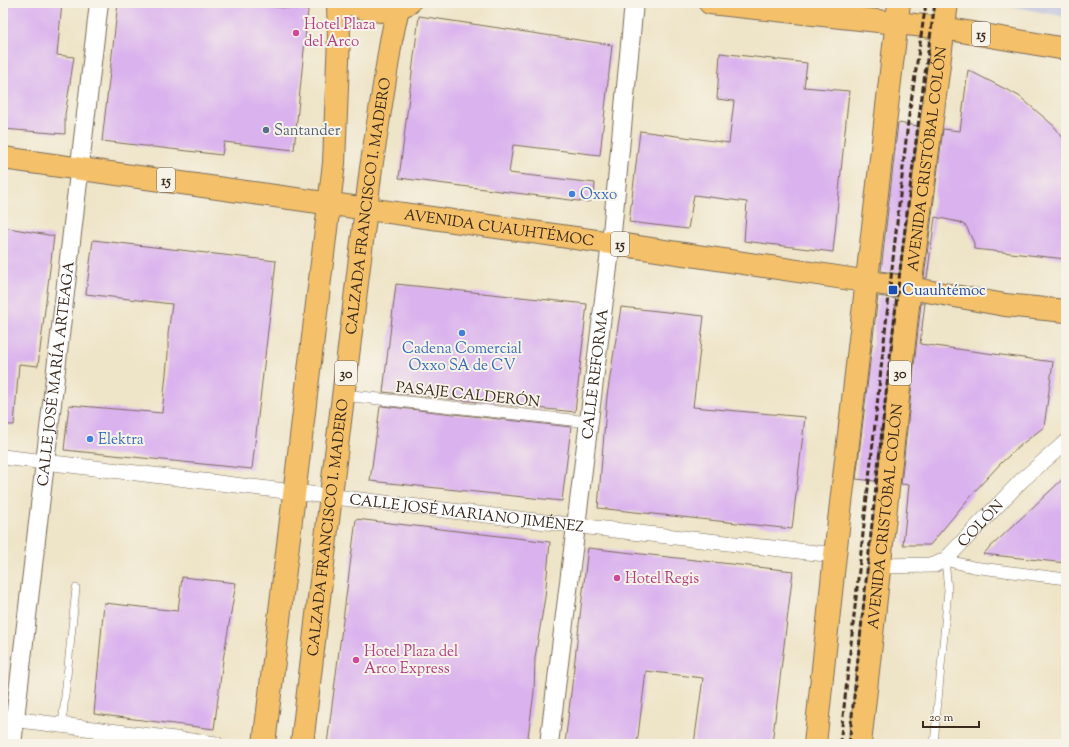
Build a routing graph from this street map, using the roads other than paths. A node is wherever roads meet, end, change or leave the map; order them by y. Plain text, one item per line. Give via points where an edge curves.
1 (99, 3) edge
2 (338, 3) edge
3 (349, 3) edge
4 (634, 3) edge
5 (710, 3) edge
6 (947, 3) edge
7 (402, 4) edge
8 (898, 13) edge
9 (943, 28) junction
10 (1066, 49) edge
11 (3, 158) edge
12 (81, 169) junction
13 (330, 203) junction
14 (367, 208) junction
15 (611, 243) junction
16 (867, 282) junction
17 (910, 288) junction
18 (1066, 312) edge
19 (343, 395) junction
20 (589, 422) junction
21 (1066, 442) edge
22 (3, 457) edge
23 (46, 462) junction
24 (296, 492) junction
25 (330, 495) junction
26 (576, 527) junction
27 (835, 555) junction
28 (945, 560) junction
29 (878, 566) junction
30 (1066, 579) edge
31 (76, 588) dead end
32 (9, 719) edge
33 (62, 725) junction
34 (12, 744) edge
35 (216, 744) edge
36 (264, 744) edge
37 (302, 744) edge
38 (549, 744) edge
39 (815, 744) edge
40 (860, 744) edge
41 (934, 744) edge

1 - 12 street, CALLE JOSÉ MARÍA ARTEAGA
2 - 13 main road via 336,116
3 - 7 main road via 365,10 384,12
4 - 15 street, CALLE REFORMA
5 - 8 main road, 15
6 - 9 main road, AVENIDA CRISTÓBAL COLÓN / 30
7 - 14 main road, CALZADA FRANCISCO I. MADERO / 30 via 389,56
8 - 9 main road, 15
8 - 16 main road
9 - 10 main road, 15
9 - 17 main road, AVENIDA CRISTÓBAL COLÓN / 30
11 - 12 main road, AVENIDA CUAUHTÉMOC / 15
12 - 13 main road, AVENIDA CUAUHTÉMOC / 15
12 - 23 street, CALLE JOSÉ MARÍA ARTEAGA
13 - 14 main road, AVENIDA CUAUHTÉMOC / 15
13 - 24 main road
14 - 15 main road, AVENIDA CUAUHTÉMOC / 15
14 - 19 main road, CALZADA FRANCISCO I. MADERO / 30
15 - 16 main road, AVENIDA CUAUHTÉMOC / 15
15 - 20 street, CALLE REFORMA
16 - 17 main road, AVENIDA CUAUHTÉMOC / 15
16 - 27 main road
17 - 18 main road, AVENIDA CUAUHTÉMOC / 15 via 1005,305
17 - 29 main road, AVENIDA CRISTÓBAL COLÓN / 30
19 - 20 street, PASAJE CALDERÓN
19 - 25 main road, CALZADA FRANCISCO I. MADERO / 30
20 - 26 street, CALLE REFORMA
21 - 28 street, COLÓN via 1022,480
22 - 23 street, CALLE JOSÉ MARIANO JIMÉNEZ
23 - 24 street, CALLE JOSÉ MARIANO JIMÉNEZ
23 - 32 street, CALLE JOSÉ MARÍA ARTEAGA
24 - 25 street, CALLE JOSÉ MARIANO JIMÉNEZ
24 - 36 main road
25 - 26 street, CALLE JOSÉ MARIANO JIMÉNEZ
25 - 37 main road, CALZADA FRANCISCO I. MADERO / 30
26 - 27 street, CALLE JOSÉ MARIANO JIMÉNEZ
26 - 38 street, CALLE REFORMA
27 - 39 main road
28 - 29 street, COLÓN via 928,566
28 - 30 street via 973,567
28 - 41 lane via 948,590
29 - 40 main road, AVENIDA CRISTÓBAL COLÓN / 30
31 - 33 lane
32 - 33 street
32 - 34 street, CALLE JOSÉ MARÍA ARTEAGA
33 - 35 street

